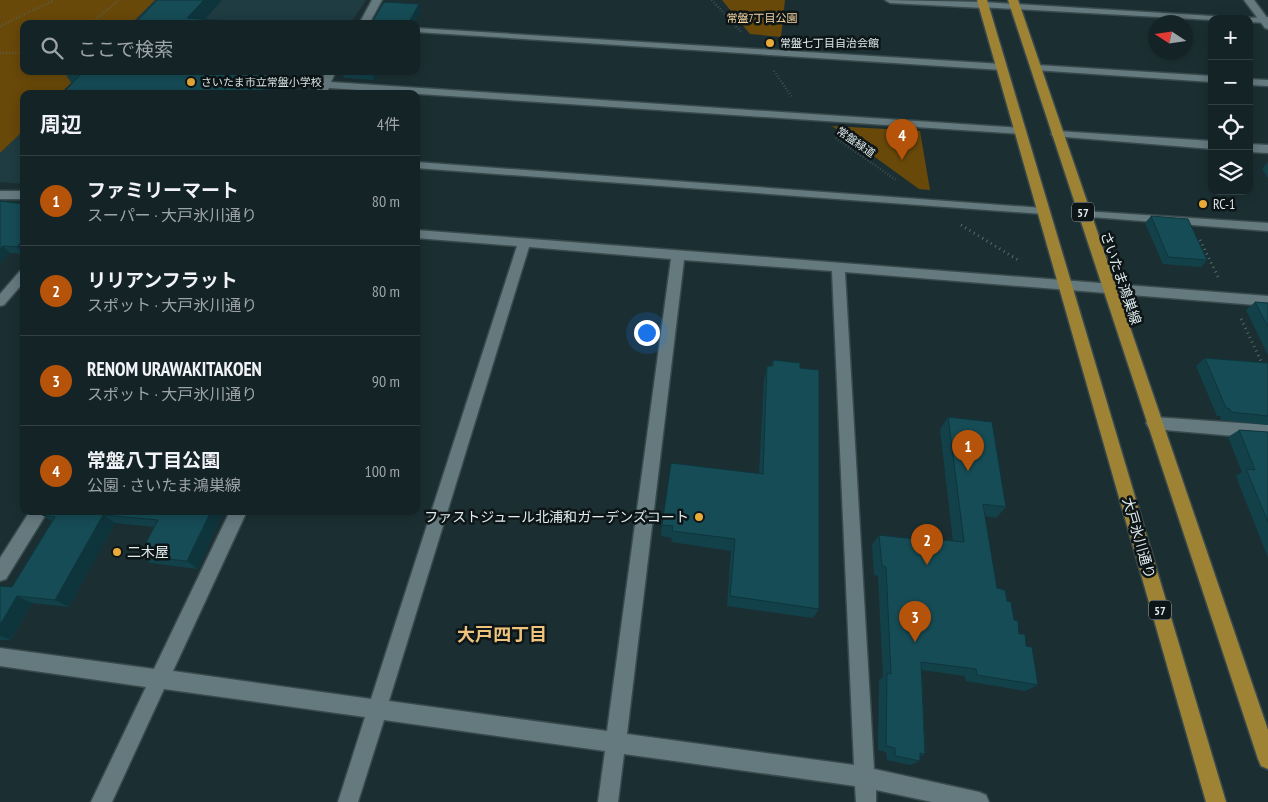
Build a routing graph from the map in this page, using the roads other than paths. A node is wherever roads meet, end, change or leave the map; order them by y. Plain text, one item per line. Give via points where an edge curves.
1 (376, 0) edge
2 (890, 0) edge
3 (1249, 0) edge
4 (983, 3) edge
5 (1015, 4) edge
6 (1208, 17) edge
7 (366, 20) edge
8 (1253, 20) edge
9 (1266, 22) edge
10 (420, 30) edge
11 (1002, 66) junction
12 (1037, 68) junction
13 (329, 75) edge
14 (1208, 79) edge
15 (1253, 82) edge
16 (1268, 83) edge
17 (323, 89) edge
18 (340, 90) edge
19 (420, 95) edge
20 (1020, 131) junction
21 (1058, 134) junction
22 (1208, 145) edge
23 (1253, 148) edge
24 (1268, 149) edge
25 (420, 165) edge
26 (0, 195) edge
27 (20, 196) edge
28 (1043, 211) junction
29 (1084, 214) junction
30 (1268, 227) edge
31 (420, 234) edge
32 (524, 243) junction
33 (678, 255) junction
34 (838, 268) junction
35 (20, 279) edge
36 (1066, 286) junction
37 (1109, 289) junction
38 (1268, 301) edge
39 (0, 302) edge
40 (1154, 422) junction
41 (1268, 432) edge
42 (37, 515) edge
43 (237, 515) edge
44 (0, 573) edge
45 (0, 657) edge
46 (159, 679) junction
47 (377, 709) junction
48 (616, 743) junction
49 (1268, 759) edge
50 (864, 777) junction
51 (101, 802) edge
52 (348, 802) edge
53 (608, 802) edge
54 (866, 802) edge
55 (979, 802) edge
56 (1216, 802) edge

1 - 7 street
2 - 4 street
3 - 9 street
4 - 5 street
4 - 11 main road, 57
5 - 6 street
5 - 12 main road, さいたま鴻巣線 / 57
8 - 9 street
10 - 11 lane
11 - 20 main road, 57
12 - 14 lane
12 - 21 main road, さいたま鴻巣線 / 57
13 - 17 street
15 - 16 lane
17 - 18 street
19 - 20 street
20 - 28 main road, 57
21 - 22 street
21 - 29 main road, さいたま鴻巣線 / 57
23 - 24 street
25 - 28 lane
26 - 27 street
28 - 36 main road, 57
29 - 30 lane
29 - 37 main road, さいたま鴻巣線 / 57
31 - 32 street
32 - 33 street
32 - 47 street
33 - 34 street
33 - 48 street
34 - 36 street
34 - 50 street
35 - 39 lane
36 - 37 street
36 - 56 main road, 大戸氷川通り / 57
37 - 38 street
37 - 40 main road, さいたま鴻巣線 / 57
40 - 41 street
40 - 49 main road, 57
42 - 44 street
43 - 46 street
45 - 46 street
46 - 47 street
46 - 51 street
47 - 48 street
47 - 52 street
48 - 50 street
48 - 53 street
50 - 54 street
50 - 55 street

